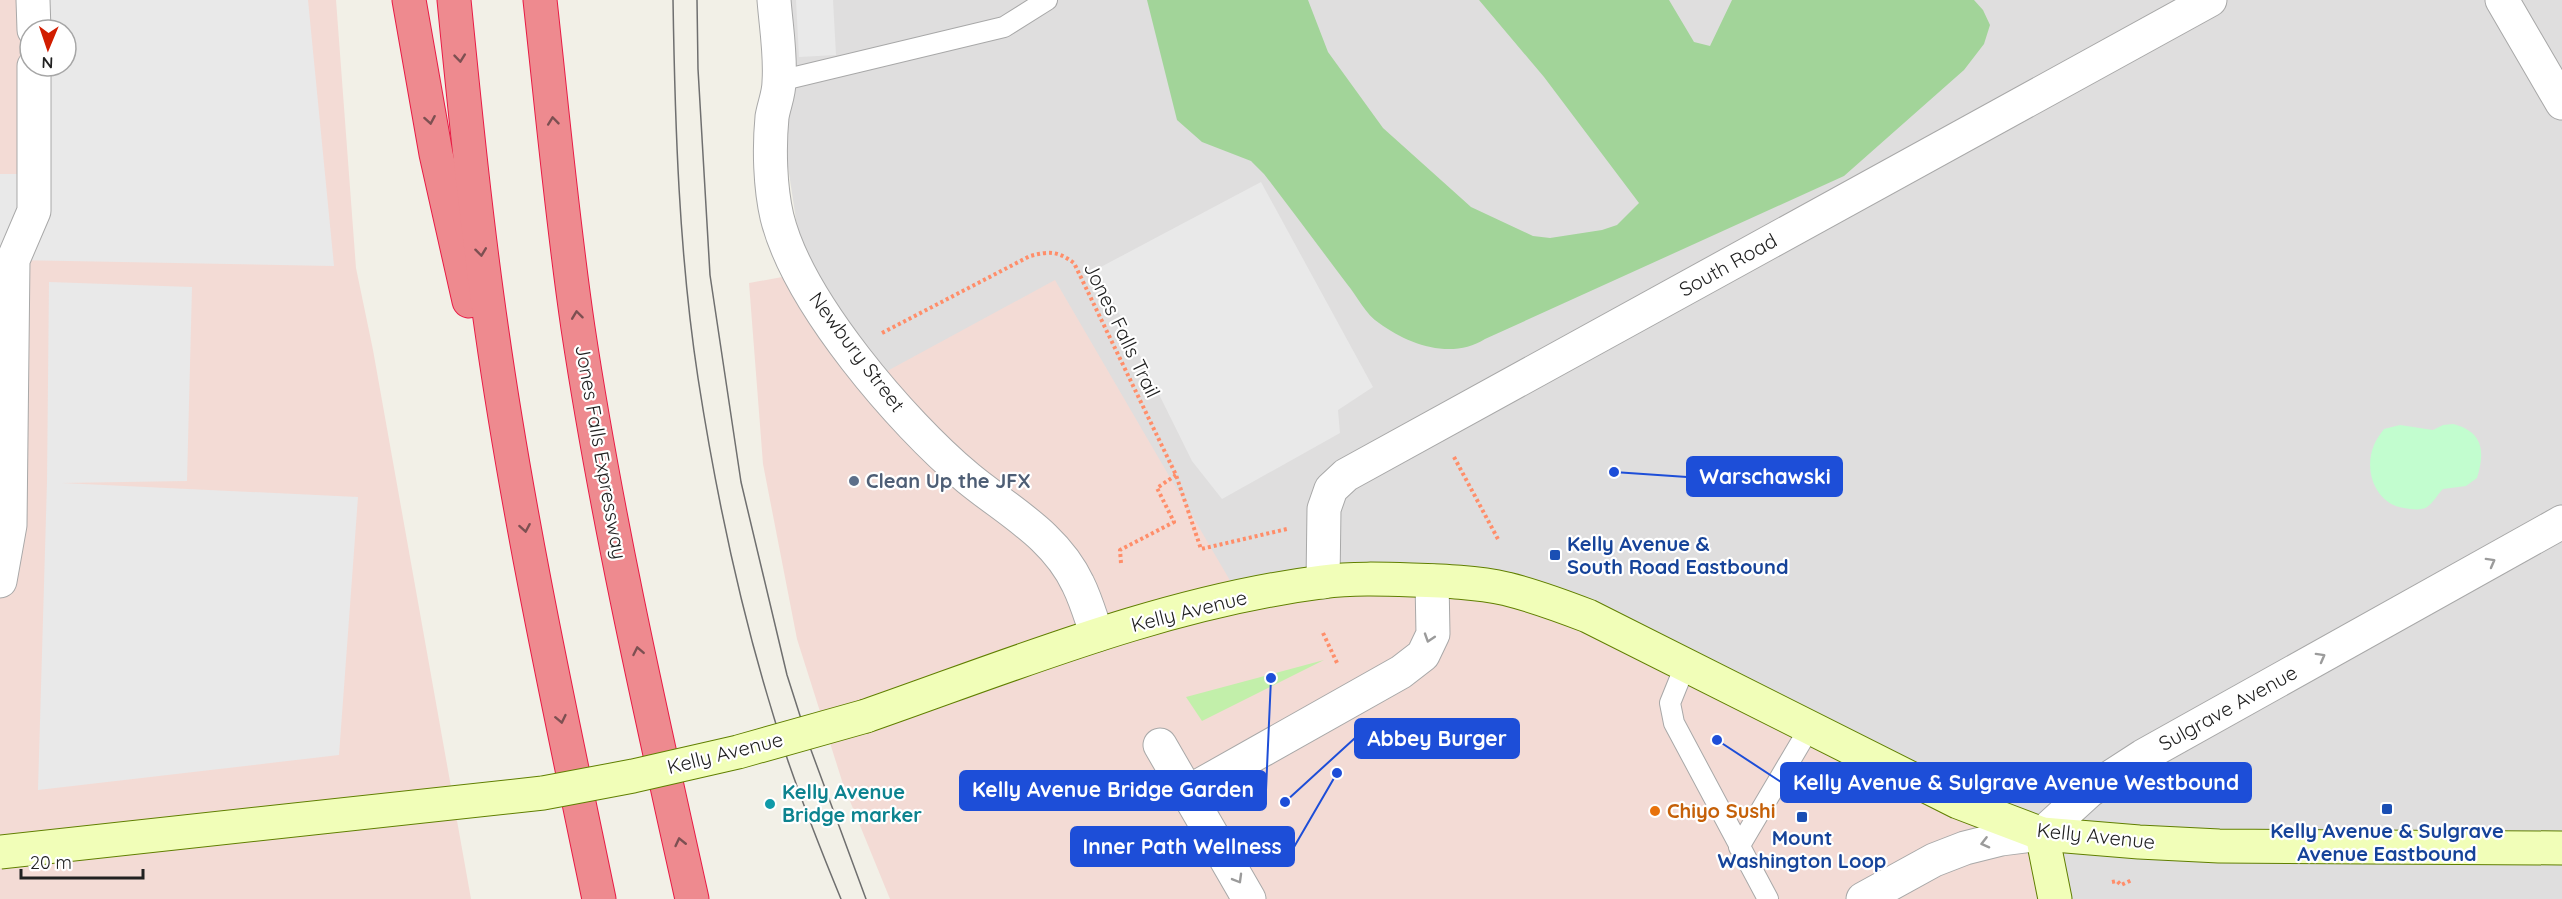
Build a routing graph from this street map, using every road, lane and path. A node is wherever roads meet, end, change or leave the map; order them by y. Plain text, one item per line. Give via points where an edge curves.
1 (33, 0) edge
2 (409, 0) edge
3 (454, 0) edge
4 (540, 0) edge
5 (774, 0) edge
6 (1047, 0) edge
7 (2211, 0) edge
8 (2502, 0) edge
9 (34, 18) edge
10 (34, 78) edge
11 (779, 81) junction
12 (2562, 103) edge
13 (880, 334) dead end
14 (1450, 449) dead end
15 (1176, 476) junction
16 (516, 478) junction
17 (2562, 522) edge
18 (1286, 529) dead end
19 (1499, 541) dead end
20 (1120, 563) dead end
21 (0, 581) edge
22 (1432, 581) junction
23 (1323, 582) junction
24 (1323, 633) dead end
25 (1097, 635) junction
26 (1686, 666) junction
27 (1340, 669) dead end
28 (1810, 727) junction
29 (1160, 745) dead end
30 (1188, 792) junction
31 (2042, 834) junction
32 (1739, 846) junction
33 (2562, 848) edge
34 (0, 852) edge
35 (2112, 882) dead end
36 (2121, 885) dead end
37 (599, 899) edge
38 (692, 899) edge
39 (1249, 899) edge
40 (1768, 899) edge
41 (1863, 899) edge
42 (2055, 899) edge

1 - 9 street
2 -> 16 highway via 436,154 473,323
3 -> 16 highway via 492,333
38 -> 4 highway, Jones Falls Expressway via 600,462 578,327
5 - 11 street, Newbury Street
6 - 11 lane via 1004,27
7 - 23 street, South Road via 1346,475 1331,489 1324,509
8 - 12 street
10 - 21 street via 34,211 14,260 10,525
11 - 25 street, Newbury Street via 772,117 772,177 777,216 794,261 816,300 869,375 920,433 1054,548 1078,583
13 - 15 path, Jones Falls Trail via 1030,256 1048,251 1062,254 1074,262
14 - 19 path
15 - 18 path, Jones Falls Trail via 1201,549
15 - 20 path via 1157,488 1174,522 1120,550
16 -> 37 highway
31 -> 17 street, Sulgrave Avenue via 2089,791 2143,756
22 - 23 main road, Kelly Avenue
22 - 26 main road, Kelly Avenue via 1505,589 1543,599 1588,616
22 -> 30 street via 1433,634 1423,655 1401,672
23 - 25 main road, Kelly Avenue via 1188,609
24 - 27 path
25 - 34 main road, Kelly Avenue, bridge via 867,716 633,776 543,793
26 - 28 main road, Kelly Avenue
26 - 32 lane via 1670,703 1674,723
28 - 31 main road, Kelly Avenue via 1958,802
28 - 32 lane
29 - 30 street
30 -> 39 street
31 - 33 main road, Kelly Avenue via 2220,846
31 -> 41 street via 1965,848 1934,860
31 - 42 main road
32 - 40 lane
35 - 36 path

